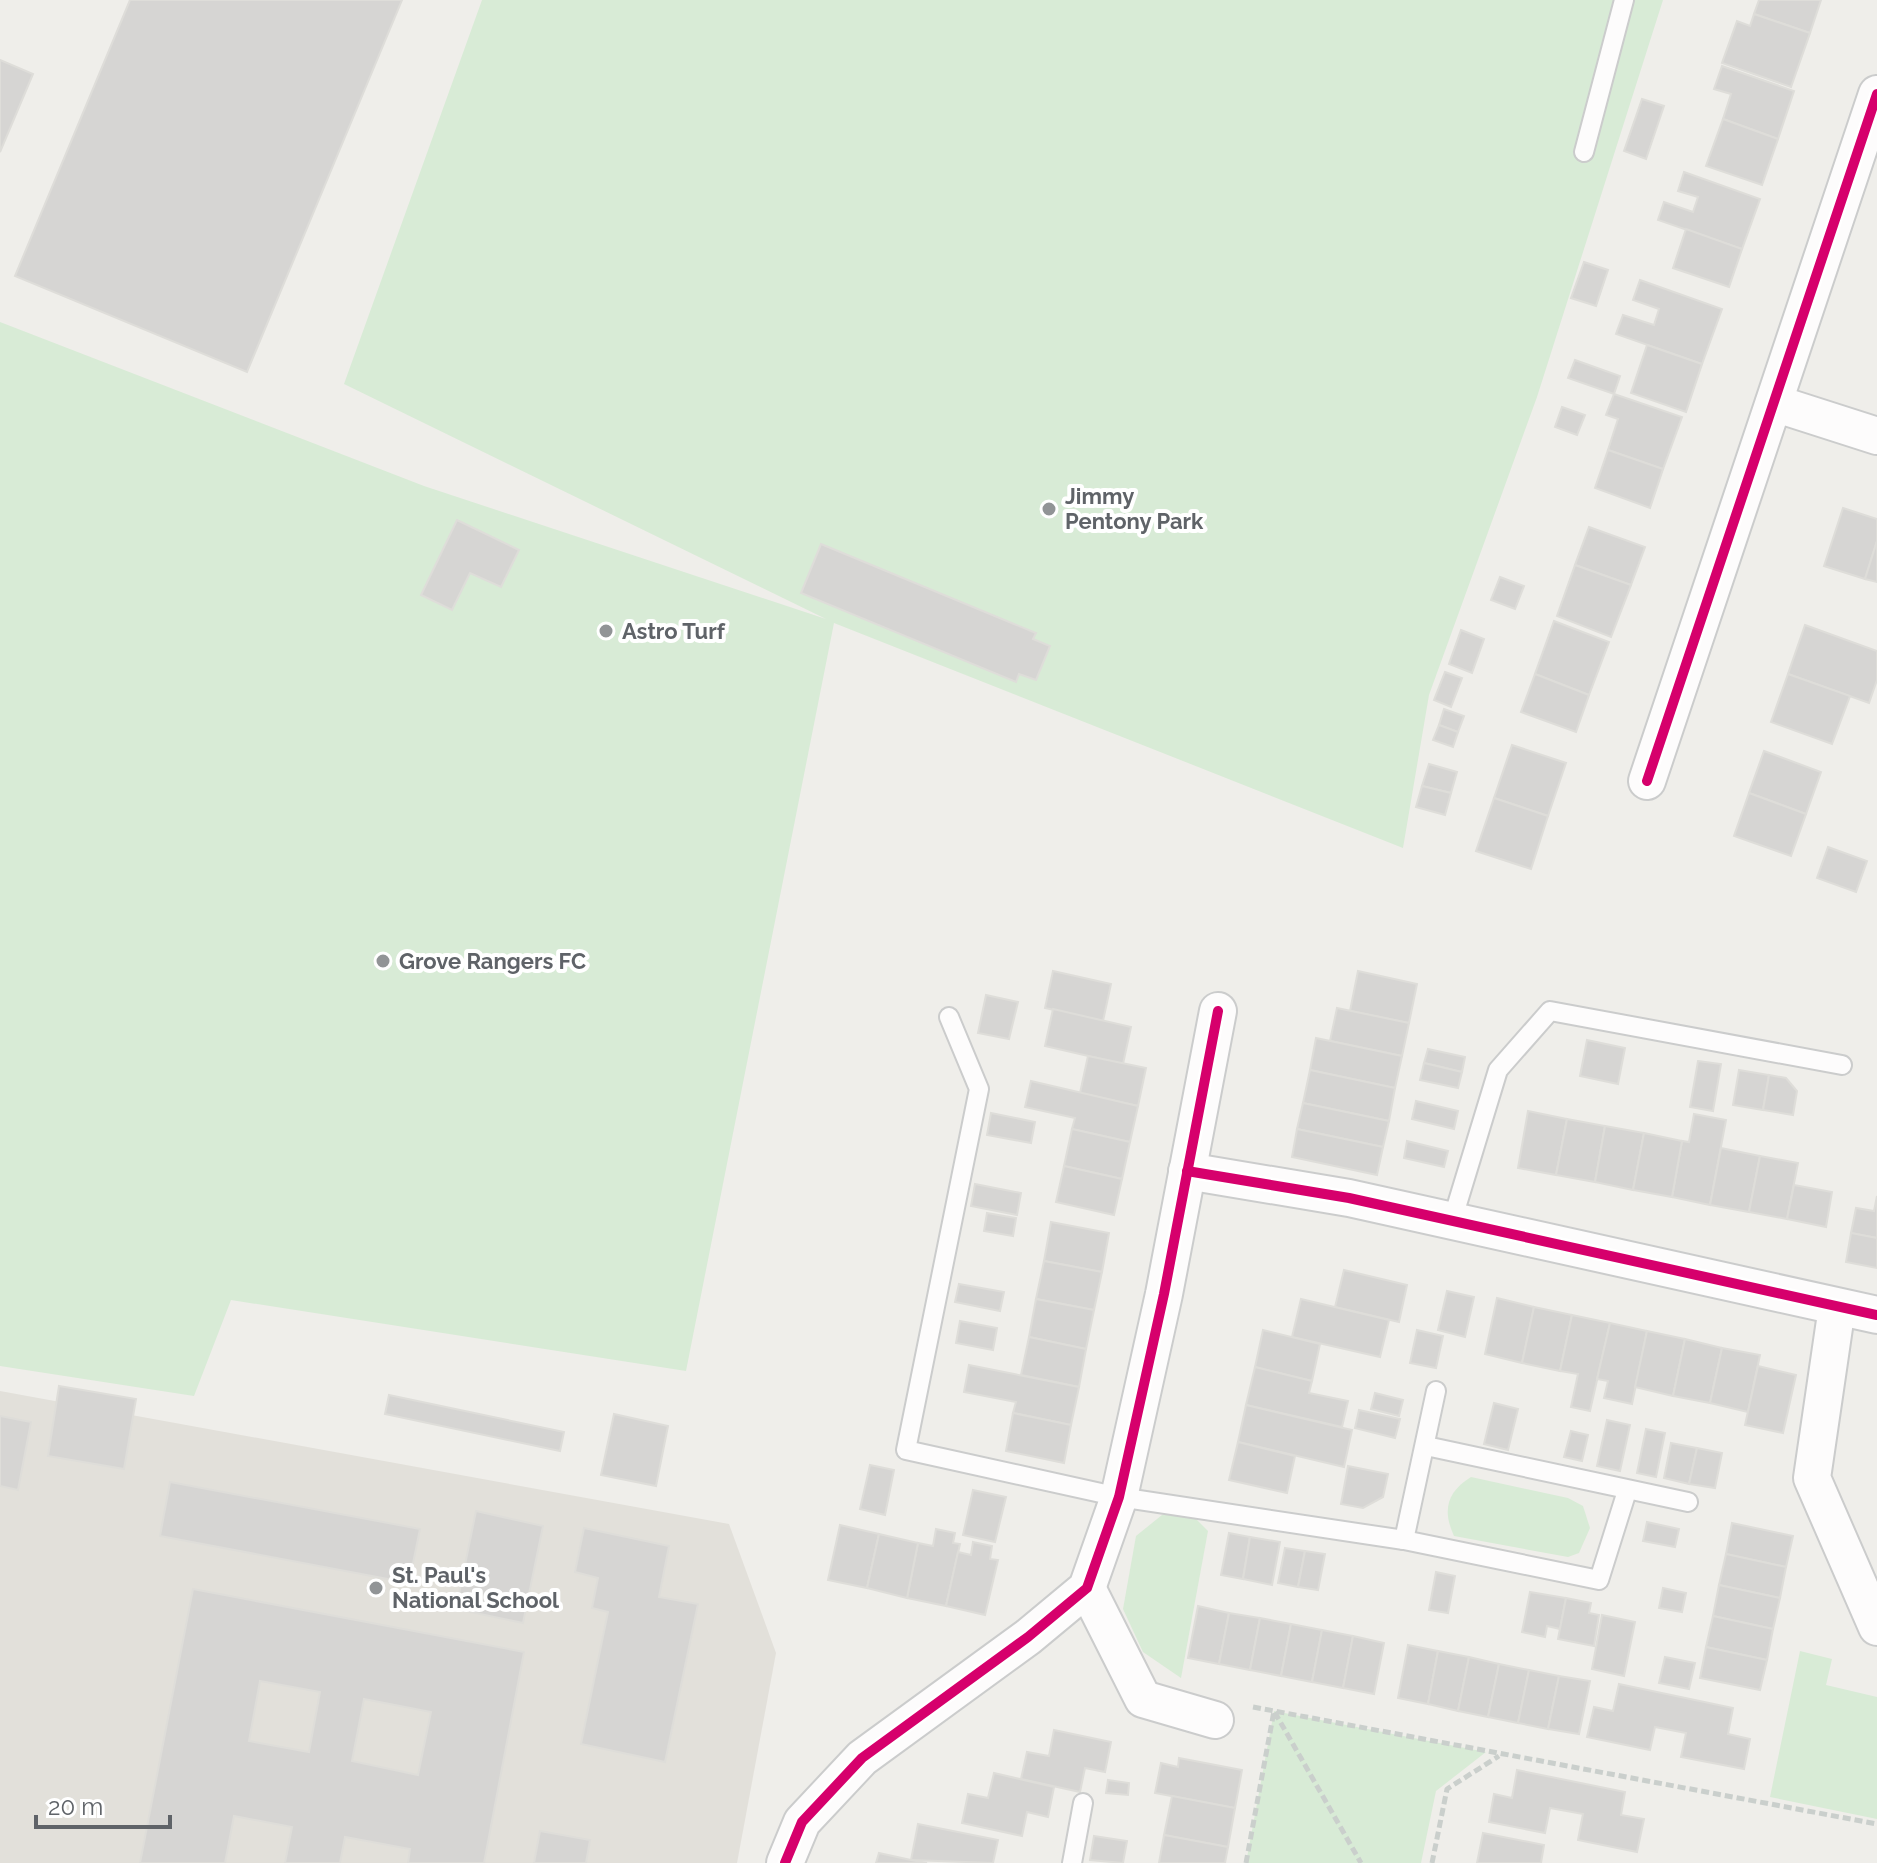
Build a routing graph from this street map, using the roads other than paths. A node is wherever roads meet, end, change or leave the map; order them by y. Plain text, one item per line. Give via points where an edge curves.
1 (1624, 0) edge
2 (1877, 94) edge
3 (1584, 152) dead end
4 (1774, 403) junction
5 (1877, 436) edge
6 (1647, 781) dead end
7 (1218, 1011) dead end
8 (949, 1017) dead end
9 (1842, 1065) dead end
10 (1187, 1171) junction
11 (1452, 1221) junction
12 (1837, 1307) junction
13 (1877, 1315) edge
14 (1436, 1391) dead end
15 (1426, 1446) junction
16 (1627, 1491) junction
17 (1119, 1497) junction
18 (1688, 1502) dead end
19 (1404, 1540) junction
20 (1087, 1588) junction
21 (1877, 1627) edge
22 (1230, 1713) road end
23 (1083, 1803) dead end
24 (785, 1863) edge
25 (1072, 1863) edge

1 - 3 lane
2 - 4 street
4 - 5 street
4 - 6 street
7 - 10 street
8 - 17 lane via 979,1089 906,1450
9 - 11 lane via 1550,1011 1498,1070
10 - 11 street
10 - 17 street
11 - 12 street
12 - 13 street
12 - 21 street via 1812,1478
14 - 15 lane
15 - 16 lane
15 - 19 lane
16 - 18 lane
16 - 19 lane via 1599,1580
17 - 19 lane
17 - 20 street
20 - 22 street via 1143,1699
20 - 24 street via 862,1758 802,1822
23 - 25 lane

